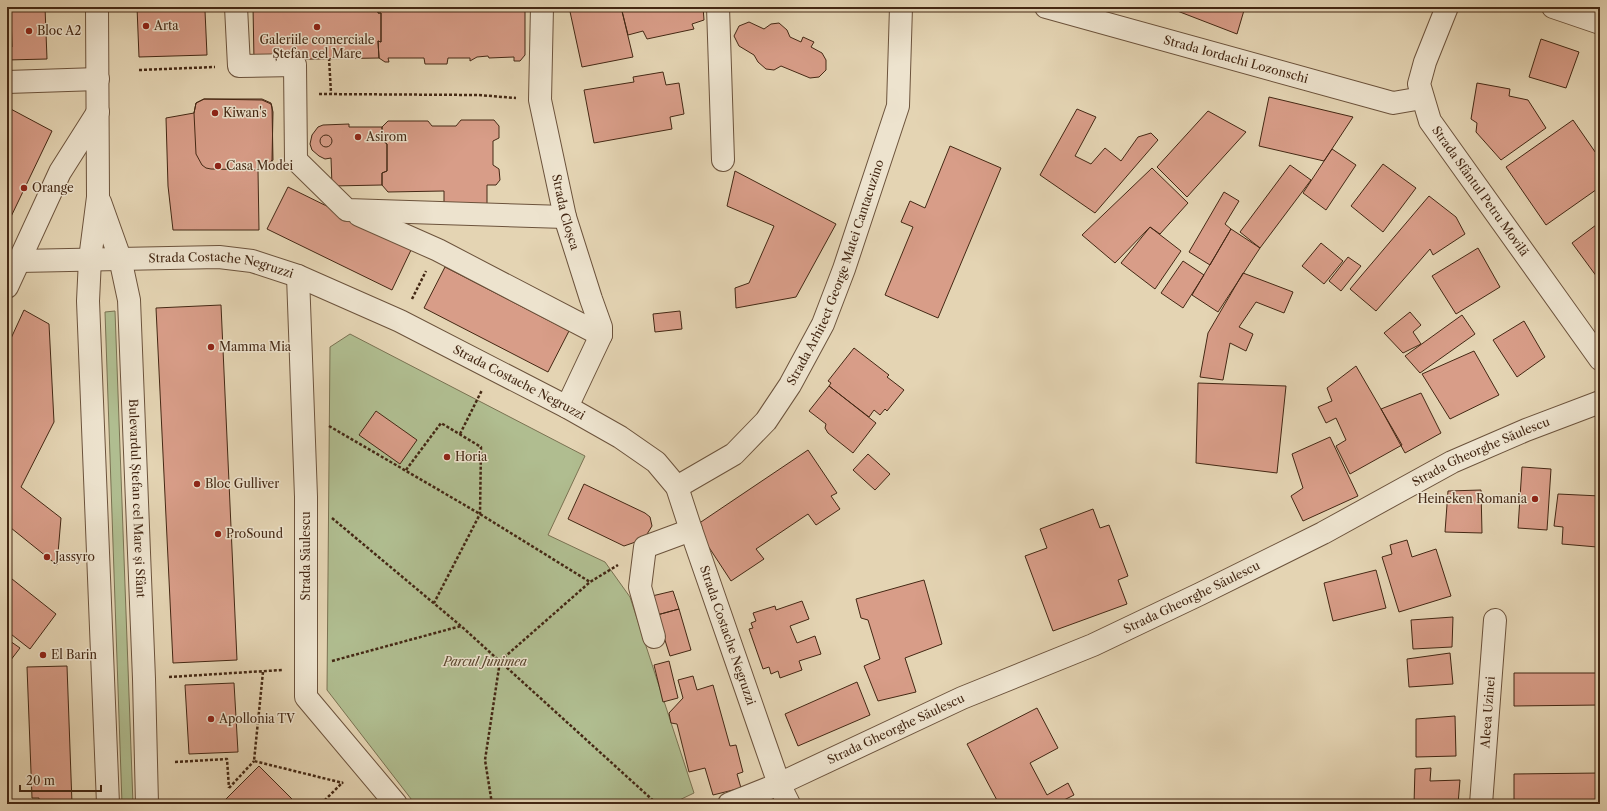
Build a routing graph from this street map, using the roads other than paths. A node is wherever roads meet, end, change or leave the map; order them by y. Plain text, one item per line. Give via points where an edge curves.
1 (97, 7) edge
2 (236, 7) edge
3 (542, 7) edge
4 (718, 7) edge
5 (901, 7) edge
6 (1447, 7) edge
7 (1553, 7) edge
8 (1050, 8) edge
9 (1600, 22) edge
10 (98, 79) junction
11 (7, 82) edge
12 (1422, 98) junction
13 (98, 112) junction
14 (723, 160) dead end
15 (98, 197) junction
16 (347, 210) junction
17 (565, 217) junction
18 (120, 258) junction
19 (90, 259) junction
20 (19, 261) junction
21 (298, 276) junction
22 (7, 287) edge
23 (601, 335) junction
24 (1600, 359) edge
25 (1600, 402) edge
26 (567, 407) junction
27 (677, 487) junction
28 (690, 530) junction
29 (1495, 620) dead end
30 (654, 637) dead end
31 (780, 784) junction
32 (108, 804) edge
33 (147, 804) edge
34 (396, 804) edge
35 (729, 804) edge
36 (789, 804) edge
37 (1481, 804) edge

1 - 10 street, Bulevardul Ștefan cel Mare și Sfânt
2 - 16 street via 239,66 294,65 296,160
3 - 17 street, Strada Cloșca via 540,100
4 - 14 street
5 - 27 street, Strada Arhitect George Matei Cantacuzino via 898,106 823,324 790,385 766,422 734,454
6 - 12 street, Strada Sfântul Petru Movilă via 1425,62 1419,84
7 - 9 street
8 - 12 street, Strada Iordachi Lozonschi via 1393,104
10 - 11 street
10 - 13 street, Bulevardul Ștefan cel Mare și Sfânt
12 - 24 street, Strada Sfântul Petru Movilă via 1430,121
13 - 15 street, Bulevardul Ștefan cel Mare și Sfânt
13 - 20 street via 60,172
15 - 18 street, Bulevardul Ștefan cel Mare și Sfânt
15 - 19 street, Bulevardul Ștefan cel Mare și Sfânt
16 - 17 street
16 - 23 street via 438,250
17 - 23 street, Strada Cloșca via 601,327
18 - 19 street, Strada Costache Negruzzi
18 - 21 street, Strada Costache Negruzzi via 219,257 252,261
18 - 33 street, Bulevardul Ștefan cel Mare și Sfânt via 129,300
19 - 20 street, Strada Costache Negruzzi
19 - 32 street, Bulevardul Ștefan cel Mare și Sfânt via 88,301
20 - 22 street
21 - 26 street, Strada Costache Negruzzi via 400,321
21 - 34 street, Strada Săulescu via 306,497 306,697
23 - 26 street
25 - 31 street, Strada Gheorghe Săulescu via 1452,462 1323,533 1200,594 1093,645 962,698
26 - 27 street, Strada Costache Negruzzi via 620,437 656,462
27 - 28 street, Strada Costache Negruzzi
28 - 30 street via 645,547 640,587
28 - 31 street, Strada Costache Negruzzi
29 - 37 street, Aleea Uzinei
31 - 35 street
31 - 36 street, Strada Costache Negruzzi

